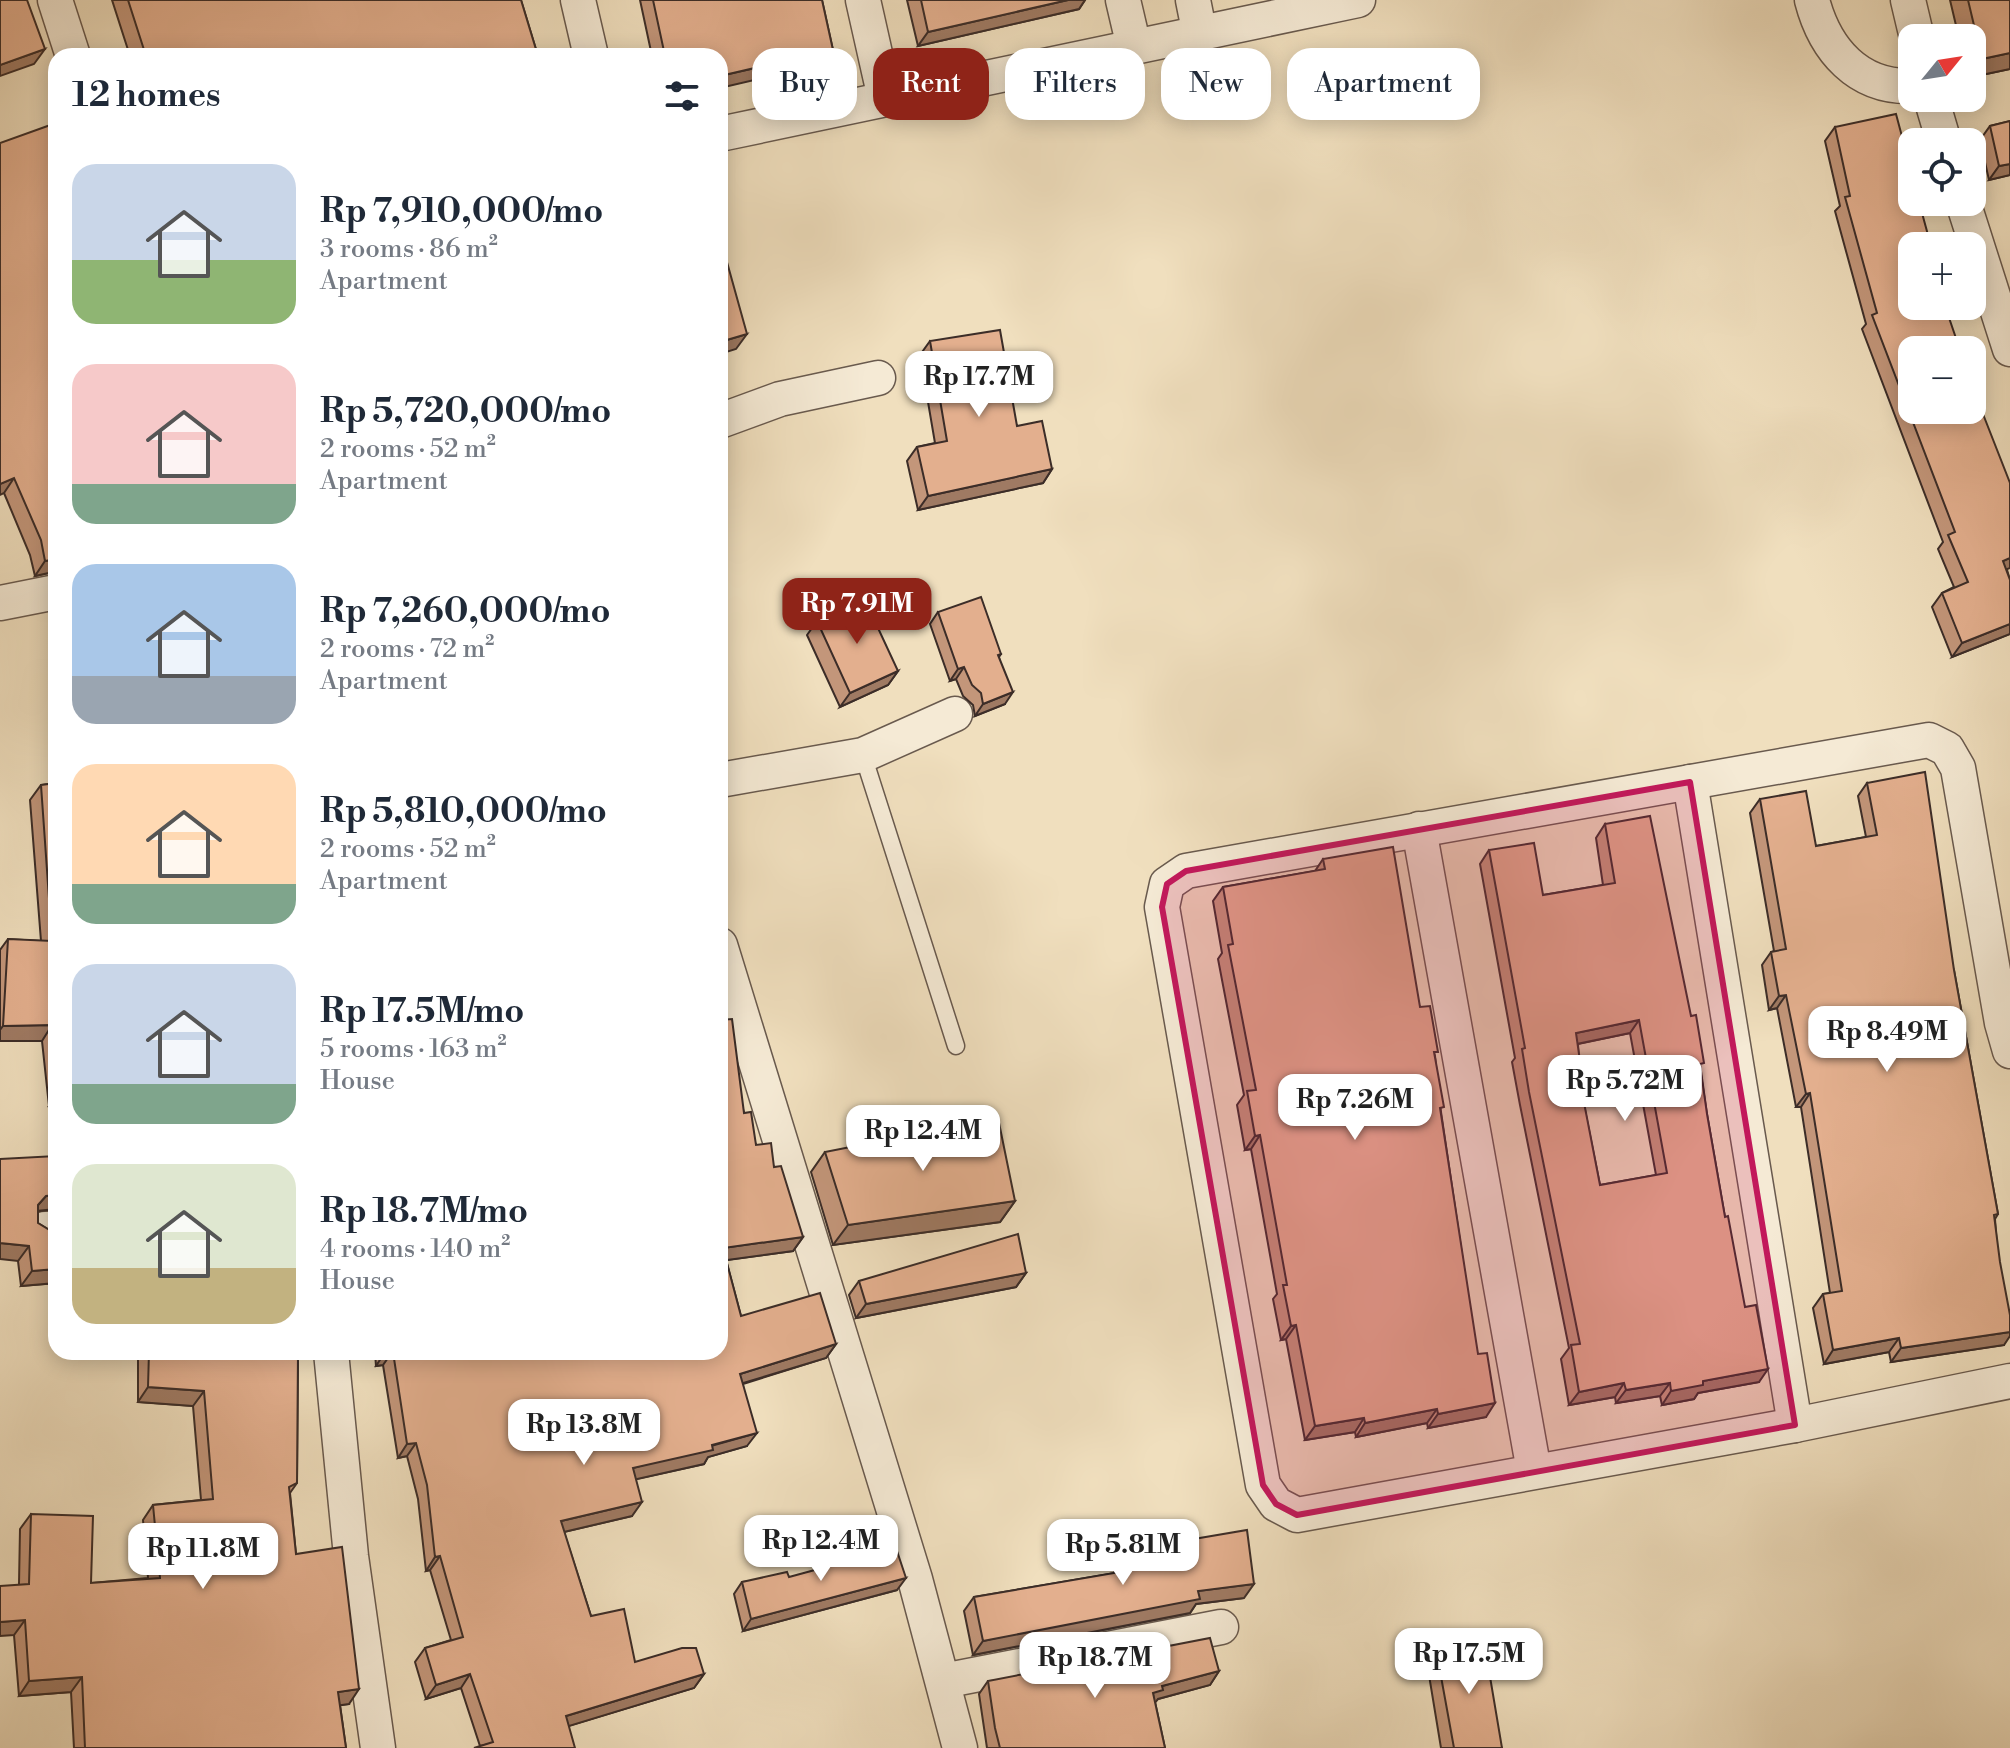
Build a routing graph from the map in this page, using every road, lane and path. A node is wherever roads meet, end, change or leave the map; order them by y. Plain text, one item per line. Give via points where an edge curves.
1 (55, 0) edge
2 (578, 0) edge
3 (863, 0) edge
4 (1123, 0) edge
5 (1193, 0) edge
6 (1358, 0) edge
7 (1812, 0) edge
8 (1908, 0) edge
9 (1914, 24) edge
10 (1200, 35) junction
11 (1134, 47) junction
12 (70, 48) edge
13 (589, 48) edge
14 (874, 48) edge
15 (989, 77) edge
16 (1898, 85) edge
17 (873, 101) edge
18 (728, 132) edge
19 (1967, 216) edge
20 (2010, 349) edge
21 (878, 378) dead end
22 (728, 418) edge
23 (955, 714) dead end
24 (863, 755) junction
25 (728, 779) edge
26 (1690, 782) junction
27 (1419, 829) junction
28 (728, 971) edge
29 (956, 1046) dead end
30 (2010, 1051) edge
31 (332, 1360) edge
32 (2010, 1381) edge
33 (1795, 1425) junction
34 (1534, 1471) junction
35 (1221, 1627) dead end
36 (943, 1681) junction
37 (378, 1748) edge
38 (960, 1748) edge

1 - 12 street
2 - 13 street
3 - 14 street
4 - 11 street
5 - 10 street
6 - 10 street
7 - 16 street via 1833,49 1853,71 1880,84
8 - 9 street
10 - 11 street
11 - 15 street
17 - 18 street
19 - 20 street
21 - 22 street via 780,399
23 - 24 street
24 - 25 street
24 - 29 lane
26 - 27 street
26 - 30 street via 1929,740 1947,749 1958,768
26 - 33 street
27 - 34 street
27 - 34 street via 1186,871 1167,884 1162,907 1263,1485 1276,1504 1297,1515
28 - 36 street
31 - 37 street via 351,1556
32 - 33 street
33 - 34 street
35 - 36 street
36 - 38 street

